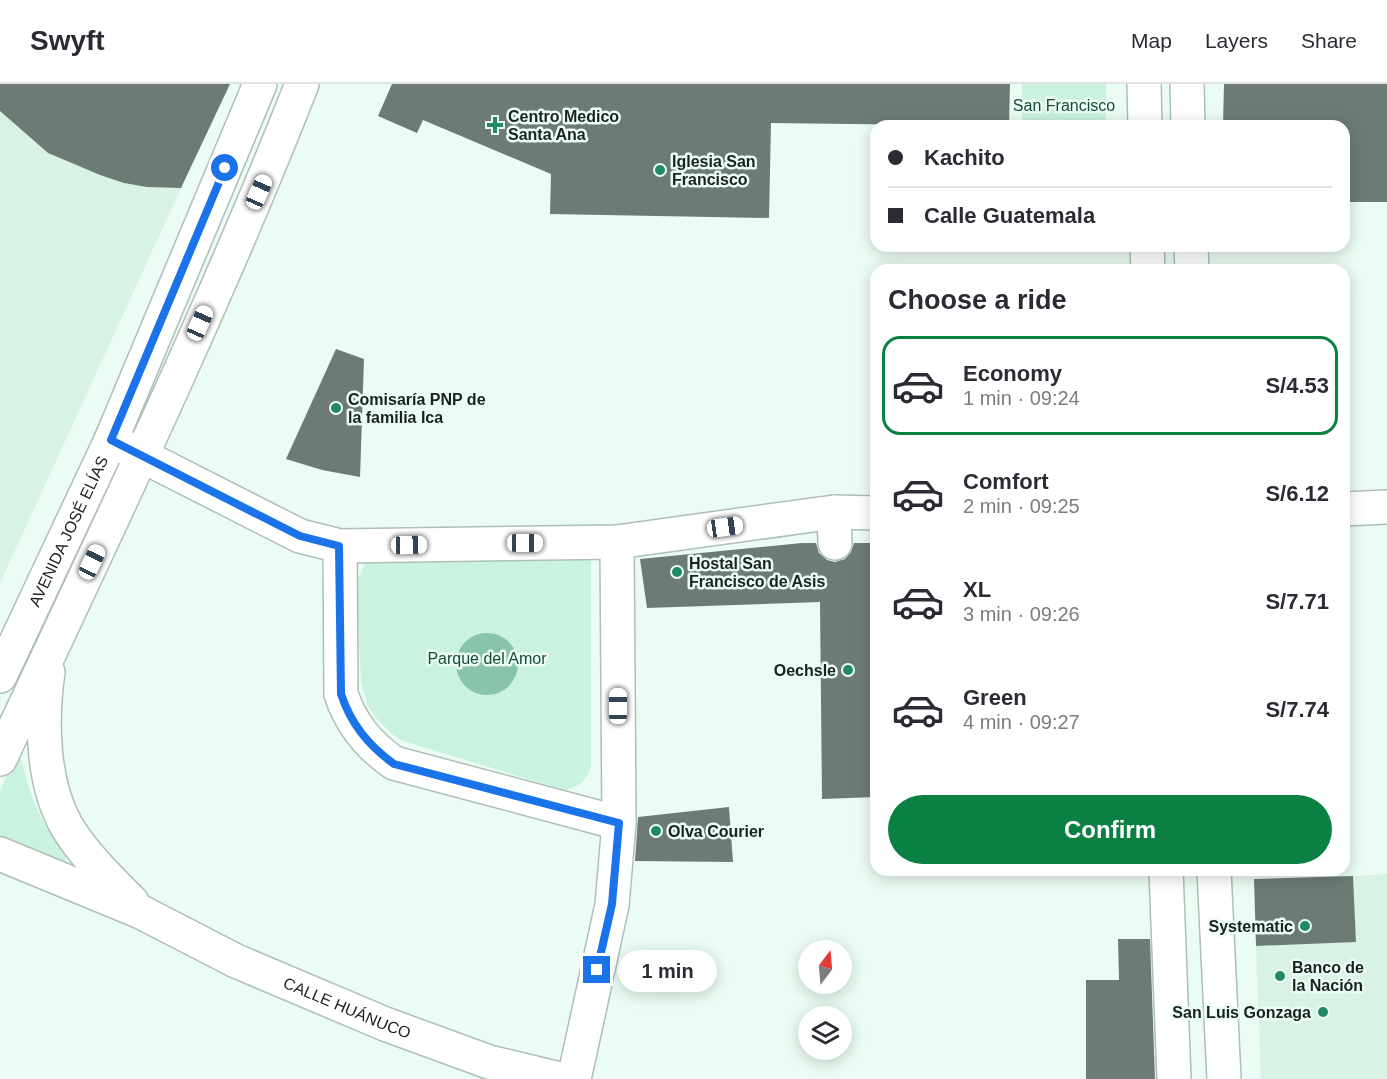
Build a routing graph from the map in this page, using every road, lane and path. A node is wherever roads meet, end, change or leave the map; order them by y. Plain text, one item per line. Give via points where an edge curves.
1 (260, 84) edge
2 (302, 84) edge
3 (1144, 84) edge
4 (1187, 84) edge
5 (1145, 120) edge
6 (1188, 120) edge
7 (111, 440) junction
8 (142, 454) junction
9 (1387, 507) edge
10 (1350, 509) edge
11 (870, 515) edge
12 (617, 542) junction
13 (339, 546) junction
14 (52, 648) junction
15 (0, 676) edge
16 (0, 759) edge
17 (619, 823) junction
18 (0, 854) edge
19 (1166, 876) edge
20 (1214, 876) edge
21 (141, 912) junction
22 (560, 1079) edge
23 (574, 1079) edge
24 (1174, 1079) edge
25 (1224, 1079) edge

1 - 7 street, AVENIDA JOSÉ ELÍAS
2 - 8 street, AVENIDA JOSÉ ELÍAS
3 - 5 street
4 - 6 street
7 - 8 street
7 - 15 street, AVENIDA JOSÉ ELÍAS
8 - 13 street via 300,536
8 - 14 street, AVENIDA JOSÉ ELÍAS
9 - 10 street
11 - 12 street via 834,528
12 - 13 street
12 - 17 street
13 - 17 street via 341,694 347,713 375,750 394,764
14 - 16 street, AVENIDA JOSÉ ELÍAS
14 - 21 street via 45,759 55,799 66,824 98,868
17 - 23 street via 612,904
18 - 21 street
19 - 24 street
20 - 25 street
21 - 22 street, CALLE HUÁNUCO via 236,962 385,1024 489,1062

